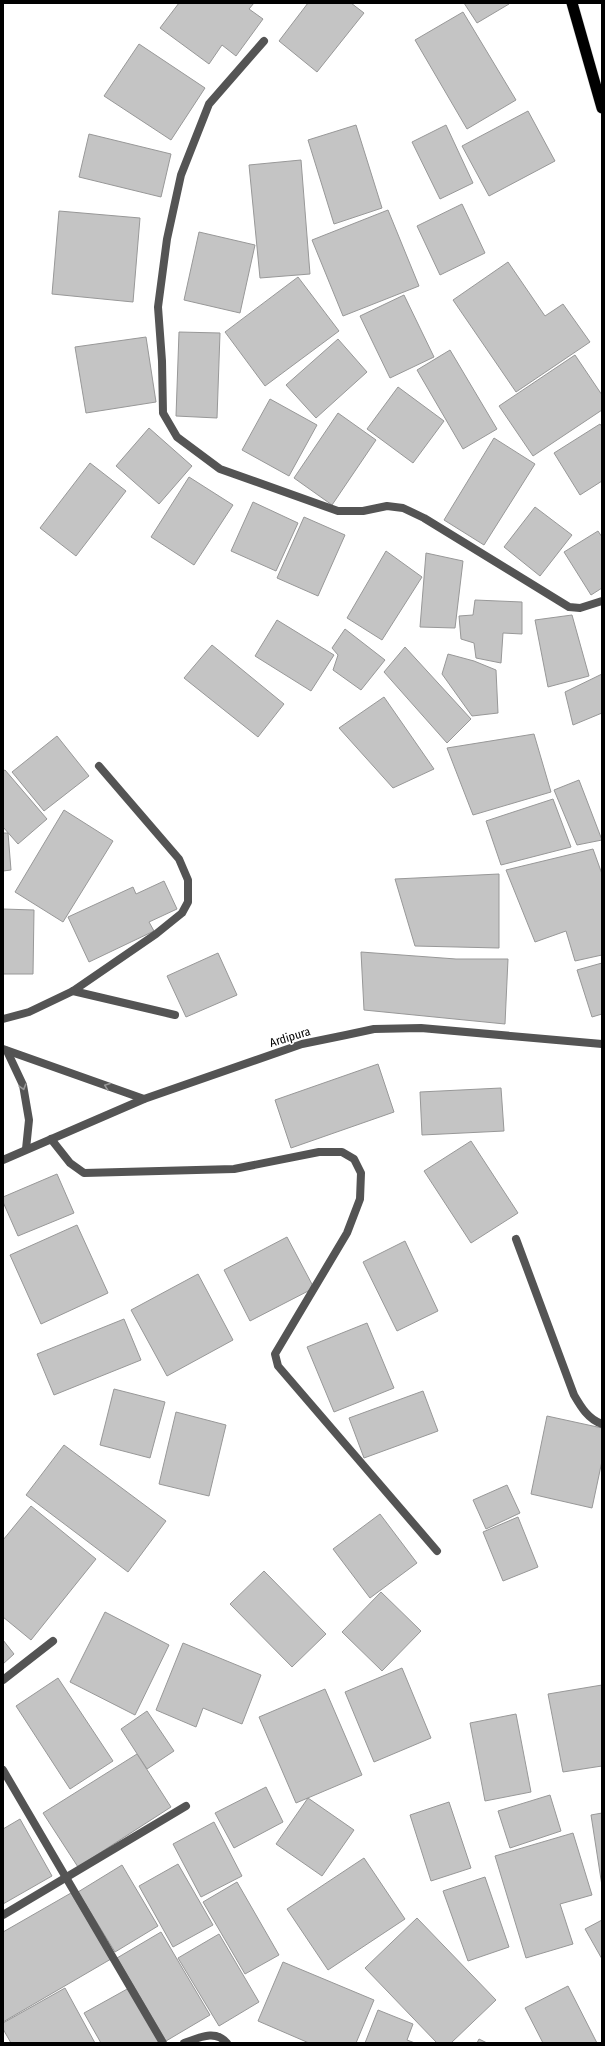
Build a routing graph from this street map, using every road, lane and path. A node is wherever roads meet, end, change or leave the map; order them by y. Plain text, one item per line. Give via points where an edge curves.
1 (572, 3) edge
2 (264, 41) dead end
3 (602, 108) edge
4 (602, 600) edge
5 (99, 766) dead end
6 (73, 991) junction
7 (175, 1015) dead end
8 (3, 1019) edge
9 (602, 1044) edge
10 (5, 1050) edge
11 (144, 1099) junction
12 (51, 1139) junction
13 (26, 1149) junction
14 (3, 1160) edge
15 (516, 1239) dead end
16 (602, 1424) edge
17 (437, 1551) dead end
18 (53, 1641) dead end
19 (3, 1680) edge
20 (3, 1770) edge
21 (186, 1806) dead end
22 (66, 1879) junction
23 (3, 1915) edge
24 (162, 2043) edge
25 (184, 2043) edge
26 (227, 2043) edge

1 - 3 highway
2 - 4 street via 209,104 181,175 167,239 158,307 163,414 177,437 220,470 338,511 363,511 387,506 404,508 569,607 580,608
5 - 6 street via 179,860 188,880 188,902 182,913 156,934
6 - 7 street
6 - 8 street via 29,1012
9 - 11 street, Ardipura via 421,1028 374,1029 302,1044
11 -> 10 street
10 -> 13 street via 23,1085 29,1120
11 - 12 street, Ardipura
12 - 13 street, Ardipura
12 - 17 street via 70,1163 84,1173 234,1169 319,1152 342,1152 354,1159 361,1172 360,1199 347,1233 275,1354 278,1366
13 - 14 street, Ardipura
15 - 16 street via 574,1395 582,1410
18 - 19 street
20 - 22 street
21 - 22 street
22 - 23 street
22 - 24 street
25 - 26 street via 213,2035 219,2036

